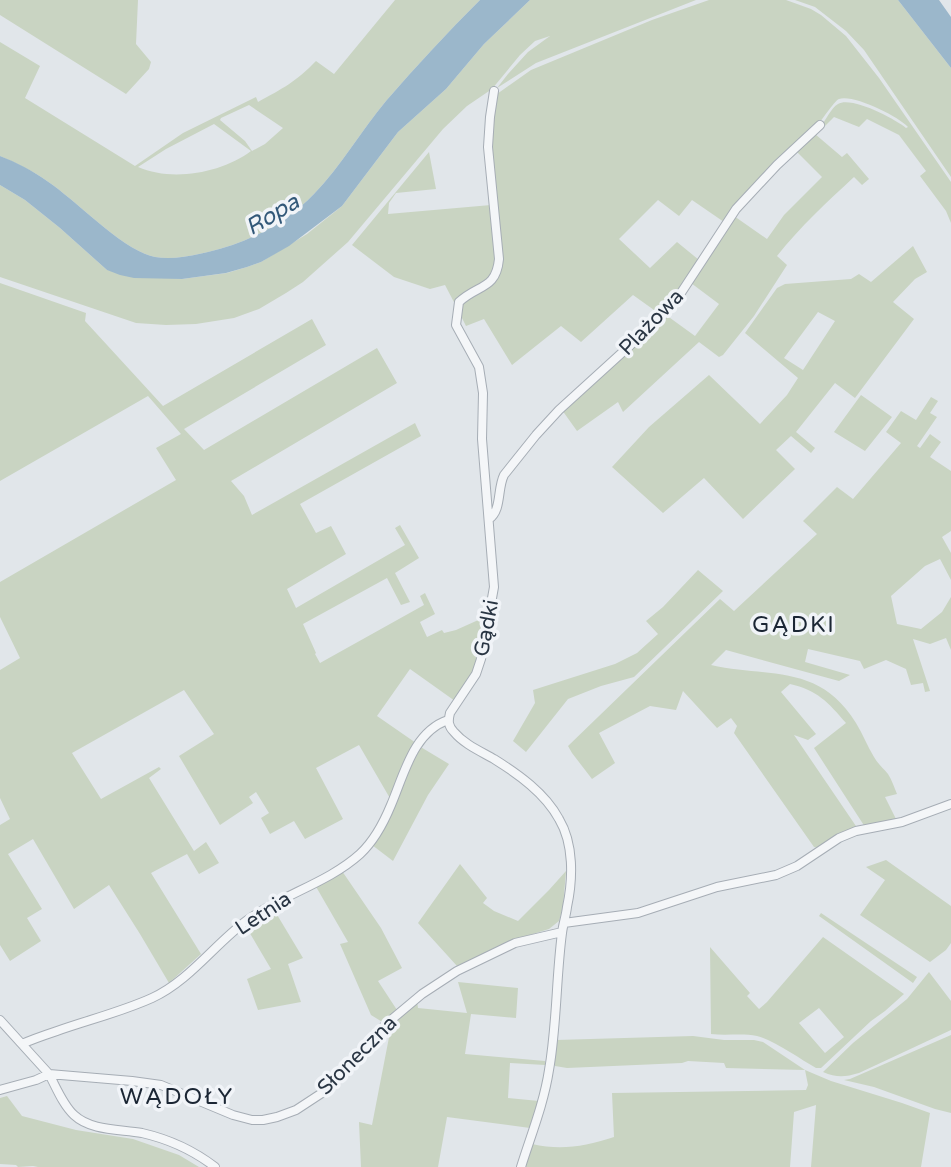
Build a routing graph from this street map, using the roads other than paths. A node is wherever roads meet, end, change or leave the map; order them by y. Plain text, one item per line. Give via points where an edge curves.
1 (494, 91) dead end
2 (820, 125) dead end
3 (489, 519) junction
4 (448, 720) junction
5 (951, 804) edge
6 (563, 928) junction
7 (0, 1020) edge
8 (22, 1044) junction
9 (48, 1074) junction
10 (0, 1090) edge
11 (215, 1167) edge
12 (521, 1167) edge

1 - 3 street, Gądki via 488,147 498,271 494,279 459,302 456,325 481,377
2 - 3 street, Plażowa via 736,209 659,319 536,435 502,479 496,511
3 - 4 street, Gądki via 494,587 481,659
4 - 6 street via 466,743 543,796 561,821 570,855
4 - 8 street, Letnia via 439,723 414,750 383,822 360,854 246,921 165,991
5 - 6 street, Słoneczna via 902,822 856,831 776,875 717,887 638,913
6 - 9 street, Słoneczna via 514,943 422,994 385,1025 325,1091 277,1117 252,1120 233,1115 161,1085
6 - 12 street via 550,1069
7 - 8 street
8 - 9 street
9 - 10 street
9 - 11 street via 69,1109 85,1122 161,1139 188,1149

